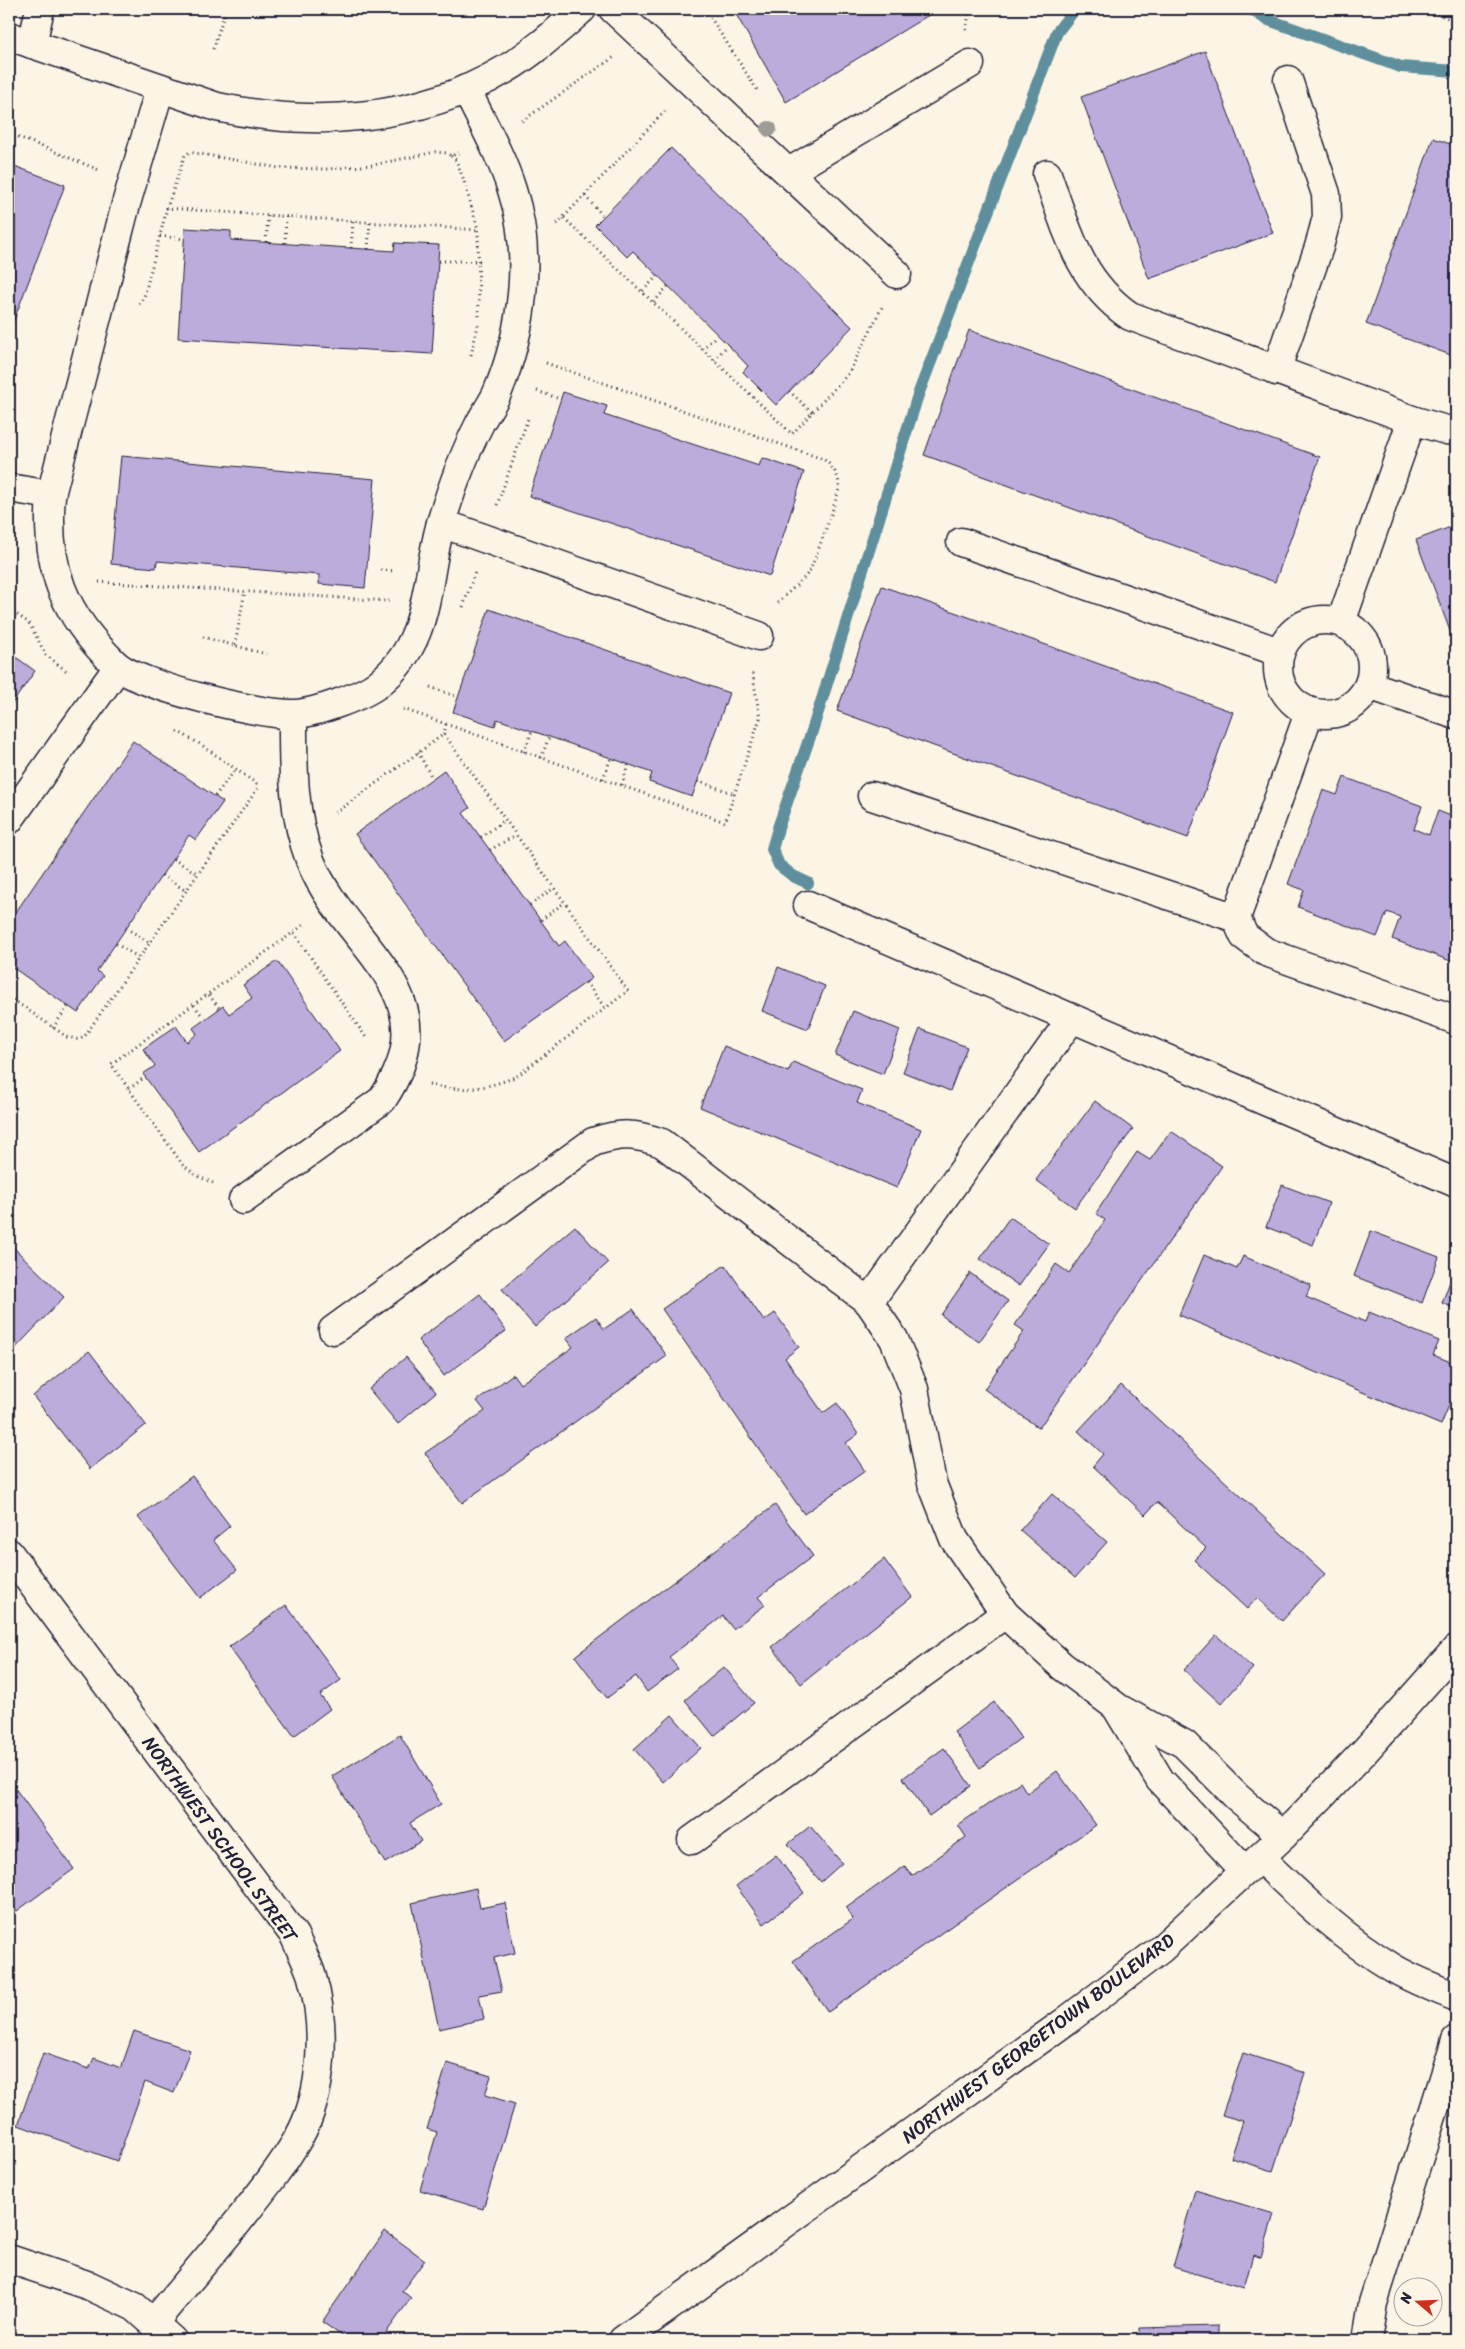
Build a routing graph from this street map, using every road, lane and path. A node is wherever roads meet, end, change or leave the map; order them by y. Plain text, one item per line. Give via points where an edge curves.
1 (40, 9) edge
2 (226, 9) edge
3 (582, 9) edge
4 (613, 9) edge
5 (705, 9) edge
6 (1423, 9) edge
7 (1456, 21) edge
8 (642, 34) junction
9 (20, 40) edge
10 (213, 49) dead end
11 (970, 64) dead end
12 (1288, 80) dead end
13 (694, 82) junction
14 (160, 88) junction
15 (466, 89) junction
16 (762, 97) dead end
17 (9, 133) edge
18 (490, 138) junction
19 (451, 156) junction
20 (789, 172) junction
21 (1047, 174) dead end
22 (129, 194) junction
23 (584, 196) junction
24 (167, 208) junction
25 (268, 214) junction
26 (286, 216) junction
27 (603, 216) dead end
28 (564, 218) junction
29 (353, 221) junction
30 (370, 221) junction
31 (478, 230) junction
32 (521, 234) junction
33 (160, 236) junction
34 (184, 239) dead end
35 (266, 242) dead end
36 (284, 243) dead end
37 (351, 248) dead end
38 (368, 249) dead end
39 (438, 261) dead end
40 (480, 261) junction
41 (897, 274) joint
42 (657, 276) dead end
43 (668, 286) dead end
44 (643, 291) junction
45 (654, 302) junction
46 (134, 311) dead end
47 (717, 335) dead end
48 (728, 345) dead end
49 (702, 349) junction
50 (470, 360) dead end
51 (714, 360) junction
52 (1276, 371) junction
53 (537, 391) dead end
54 (789, 391) dead end
55 (560, 399) dead end
56 (813, 413) junction
57 (1412, 420) junction
58 (1456, 431) edge
59 (9, 488) edge
60 (51, 495) junction
61 (441, 524) junction
62 (961, 542) dead end
63 (92, 581) dead end
64 (245, 591) junction
65 (392, 601) dead end
66 (9, 609) edge
67 (1340, 622) junction
68 (759, 636) dead end
69 (203, 637) dead end
70 (235, 645) junction
71 (1279, 652) junction
72 (266, 654) dead end
73 (118, 667) junction
74 (1369, 685) junction
75 (430, 687) dead end
76 (98, 696) junction
77 (458, 697) dead end
78 (1309, 713) junction
79 (292, 715) junction
80 (1456, 715) edge
81 (446, 724) dead end
82 (172, 728) dead end
83 (532, 731) dead end
84 (444, 734) junction
85 (548, 737) dead end
86 (418, 752) junction
87 (524, 752) dead end
88 (541, 758) dead end
89 (611, 758) dead end
90 (628, 764) dead end
91 (236, 769) junction
92 (432, 778) dead end
93 (603, 779) dead end
94 (698, 782) dead end
95 (622, 786) dead end
96 (734, 794) dead end
97 (215, 796) dead end
98 (872, 796) dead end
99 (9, 820) edge
100 (505, 820) junction
101 (516, 835) junction
102 (302, 836) junction
103 (481, 837) dead end
104 (490, 850) dead end
105 (173, 859) dead end
106 (198, 874) junction
107 (162, 875) dead end
108 (554, 888) junction
109 (186, 892) junction
110 (564, 903) junction
111 (530, 905) dead end
112 (808, 905) dead end
113 (1236, 918) junction
114 (541, 920) dead end
115 (309, 922) dead end
116 (126, 928) dead end
117 (294, 932) junction
118 (150, 943) junction
119 (116, 944) dead end
120 (140, 958) junction
121 (586, 982) dead end
122 (209, 995) junction
123 (9, 997) edge
124 (194, 1005) junction
125 (68, 1006) dead end
126 (219, 1008) dead end
127 (606, 1008) junction
128 (203, 1017) dead end
129 (1072, 1018) junction
130 (1456, 1020) edge
131 (53, 1028) junction
132 (397, 1074) junction
133 (145, 1077) dead end
134 (129, 1089) junction
135 (1456, 1183) edge
136 (243, 1200) joint
137 (869, 1302) junction
138 (333, 1330) dead end
139 (9, 1553) edge
140 (1005, 1614) junction
141 (1456, 1649) edge
142 (1118, 1708) junction
143 (1283, 1836) junction
144 (692, 1840) dead end
145 (1253, 1864) junction
146 (1456, 1996) edge
147 (1456, 2040) edge
148 (9, 2259) edge
149 (163, 2331) edge
150 (623, 2340) edge
151 (1367, 2340) edge

1 - 9 street
2 - 10 path
3 - 15 street via 532,52
4 - 8 street
5 - 16 path
6 - 7 path
8 - 13 street
8 - 18 path via 626,49 512,129
9 - 14 street
11 - 20 street
12 - 52 street via 1326,194 1327,217
13 - 20 street
13 - 23 path
14 - 15 street via 217,107 310,119 343,118 406,108
14 - 22 street
15 - 18 street
17 - 22 path
18 - 19 path
18 - 32 street via 512,190
19 - 24 path via 435,152 373,165 327,169 279,168 193,151 185,155
19 - 31 path via 463,178
20 - 41 street
21 - 52 street via 1071,242 1098,290 1111,304 1151,326
22 - 24 path
22 - 60 street
23 - 27 path
23 - 28 path
24 - 25 path
24 - 33 path
25 - 26 path
25 - 35 path
26 - 29 path
26 - 36 path
28 - 32 path via 542,236
28 - 44 path
29 - 30 path
29 - 37 path
30 - 31 path
30 - 38 path
31 - 32 path
31 - 40 path
32 - 61 street via 522,298 512,353 497,393 454,482
33 - 34 path
33 - 46 path via 144,297
39 - 40 path
40 - 50 path via 480,319
41 - 56 path via 849,373
42 - 44 path
43 - 45 path
44 - 45 path
45 - 49 path
47 - 49 path
48 - 51 path
49 - 51 path
51 - 56 path via 792,434
52 - 57 street
53 - 55 path
54 - 56 path
57 - 58 street
57 - 67 street
59 - 60 street
60 - 73 street via 50,544 60,586 71,611
61 - 68 street
61 - 79 street via 415,639 402,661 375,686 361,694 312,712
62 - 71 street
63 - 64 path
64 - 65 path
64 - 70 path
66 - 76 path via 28,623 46,655
67 - 71 street via 1322,619 1303,625 1288,636
67 - 74 street via 1362,636 1372,655
69 - 70 path
70 - 72 path
71 - 78 street via 1277,678 1287,698
73 - 76 street
73 - 79 street via 246,710
74 - 78 street via 1362,697 1348,708 1327,715
74 - 80 street
75 - 77 path
76 - 99 street
78 - 113 street
79 - 102 street via 294,794
81 - 84 path
82 - 91 path
83 - 87 path
84 - 86 path
84 - 100 path
85 - 88 path
86 - 92 path
86 - 102 path
89 - 93 path
90 - 95 path
91 - 97 path
91 - 106 path via 260,786
94 - 96 path
98 - 113 street
100 - 101 path
100 - 103 path
101 - 104 path
101 - 108 path
102 - 132 street via 311,862 328,893 394,982 406,1022 407,1041
105 - 106 path
106 - 109 path
107 - 109 path
108 - 110 path
108 - 111 path
109 - 118 path
110 - 114 path
110 - 127 path via 628,991
112 - 129 street
113 - 130 street via 1244,936 1266,952
115 - 117 path
116 - 118 path
117 - 122 path
117 - 132 path via 360,1027 374,1060
118 - 120 path
119 - 120 path
120 - 131 path via 84,1037 71,1038
121 - 127 path
122 - 124 path
122 - 126 path
123 - 131 path
124 - 128 path
124 - 134 path via 111,1064
125 - 131 path
127 - 132 path via 517,1076 497,1084 448,1089
129 - 135 street
129 - 137 street
132 - 136 street via 382,1100 371,1109
133 - 134 path
134 - 136 path via 183,1165
137 - 138 street via 662,1143 638,1135 616,1135 593,1142
137 - 140 street via 894,1339 914,1389 932,1483 954,1539
139 - 149 street, NORTHWEST SCHOOL STREET via 294,1936 312,1975 318,1998 320,2057 316,2085 300,2135
140 - 142 street via 1062,1666
140 - 144 street
141 - 143 street, NORTHWEST GEORGETOWN BOULEVARD
142 - 143 street via 1184,1744 1237,1797
142 - 145 street via 1160,1780
143 - 145 street, NORTHWEST GEORGETOWN BOULEVARD
145 - 146 street via 1394,1969
145 - 150 street, NORTHWEST GEORGETOWN BOULEVARD via 1161,1949 1066,2021
147 - 151 street via 1373,2303
148 - 149 street via 90,2286 135,2307

